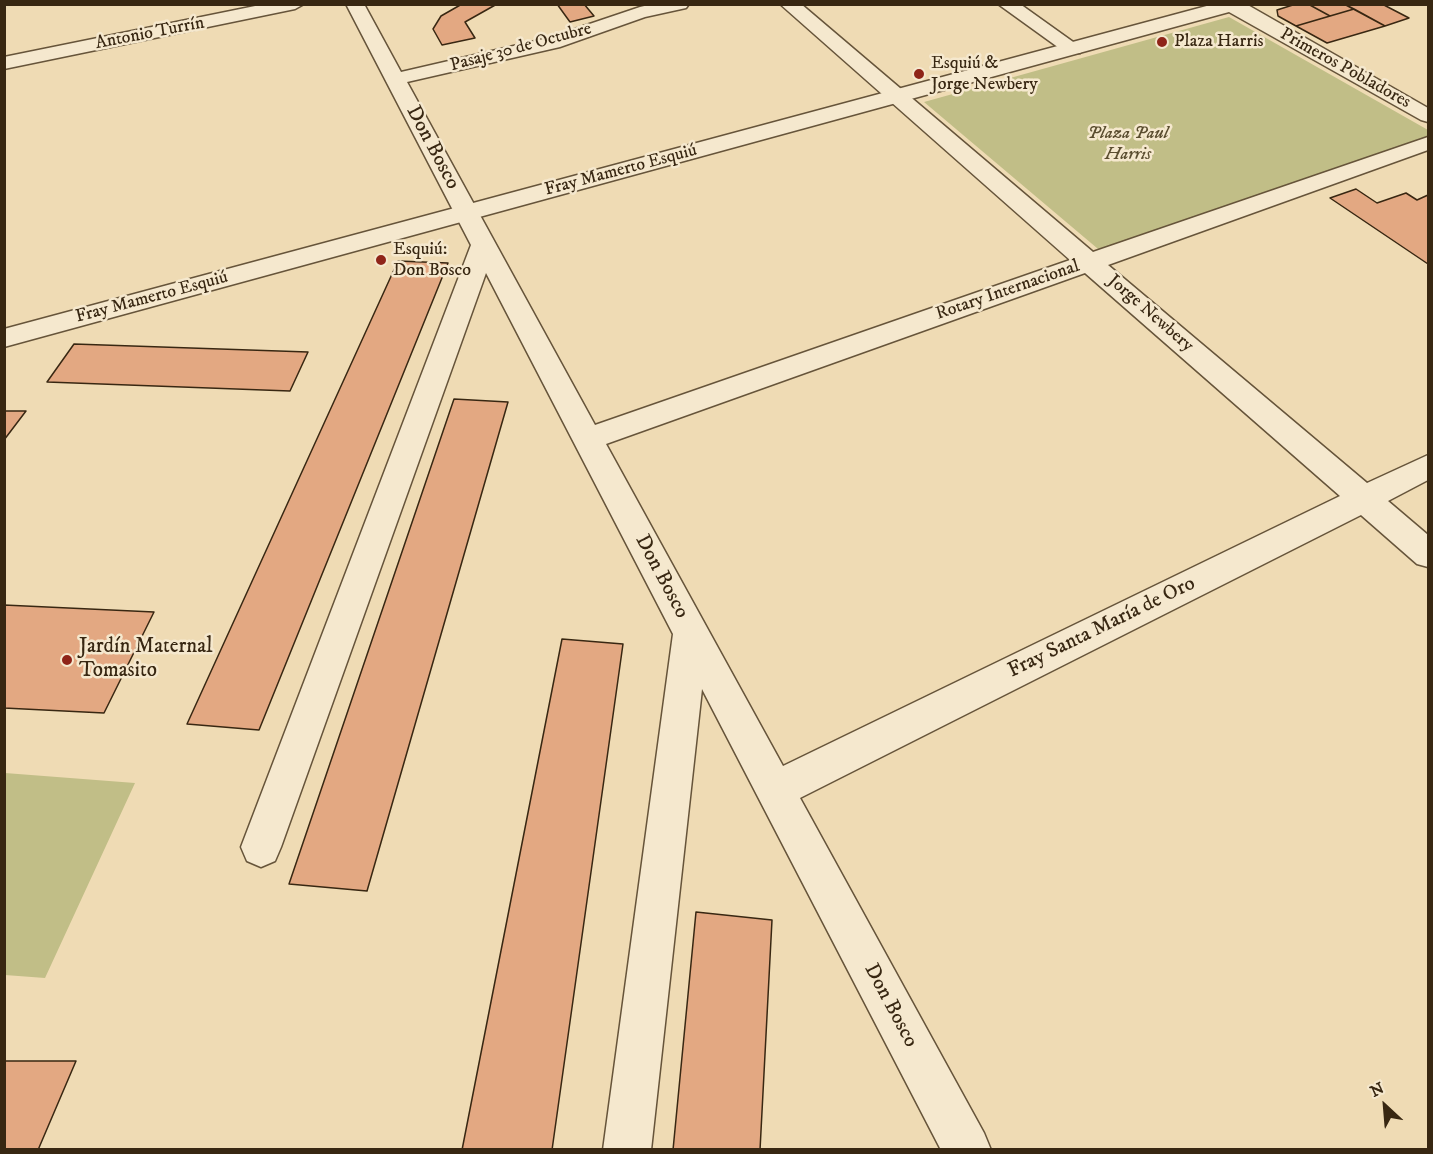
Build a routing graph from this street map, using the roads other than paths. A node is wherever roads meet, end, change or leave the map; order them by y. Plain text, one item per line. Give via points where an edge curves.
1 (295, 4) edge
2 (355, 4) edge
3 (680, 4) edge
4 (789, 4) edge
5 (1006, 4) edge
6 (1233, 5) edge
7 (1073, 49) junction
8 (4, 63) edge
9 (395, 80) junction
10 (896, 97) junction
11 (1428, 116) edge
12 (1428, 143) edge
13 (467, 213) junction
14 (484, 244) junction
15 (1089, 262) junction
16 (4, 338) edge
17 (588, 439) junction
18 (1428, 467) edge
19 (1365, 499) junction
20 (1428, 554) edge
21 (690, 632) junction
22 (775, 790) junction
23 (261, 847) dead end
24 (627, 1149) edge
25 (967, 1149) edge

1 - 8 street, Antonio Turrín
2 - 9 street, Don Bosco
3 - 9 street, Pasaje 30 de Octubre via 553,43
4 - 10 street, Jorge Newbery
5 - 7 street
6 - 7 street, Fray Mamerto Esquiú
6 - 11 street, Primeros Pobladores
7 - 10 street, Fray Mamerto Esquiú
9 - 13 street, Don Bosco
10 - 13 street, Fray Mamerto Esquiú
10 - 15 street, Jorge Newbery
12 - 15 street, Rotary Internacional
13 - 14 street, Don Bosco
13 - 16 street, Fray Mamerto Esquiú
14 - 17 street, Don Bosco
14 - 23 street
15 - 17 street, Rotary Internacional
15 - 19 street, Jorge Newbery
17 - 21 street, Don Bosco
18 - 19 street, Fray Santa María de Oro
19 - 20 street, Jorge Newbery
19 - 22 street, Fray Santa María de Oro
21 - 22 street, Don Bosco
21 - 24 street
22 - 25 street, Don Bosco

